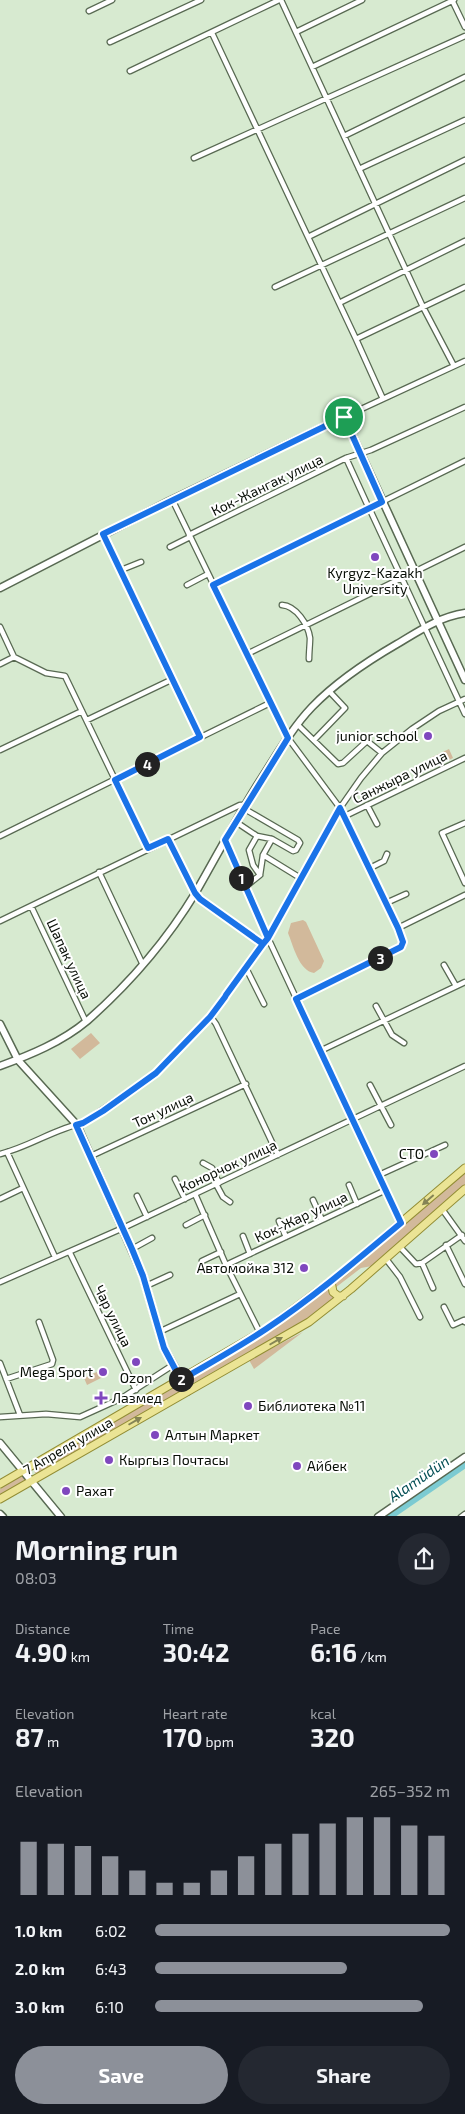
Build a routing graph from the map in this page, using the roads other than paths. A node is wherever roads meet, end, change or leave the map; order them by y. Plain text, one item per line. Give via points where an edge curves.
1 (112, 0) edge
2 (201, 0) edge
3 (280, 0) edge
4 (362, 0) edge
5 (453, 0) edge
6 (89, 11) dead end
7 (465, 27) edge
8 (296, 32) junction
9 (212, 33) junction
10 (465, 36) edge
11 (110, 42) dead end
12 (312, 68) junction
13 (130, 71) dead end
14 (465, 77) edge
15 (327, 99) junction
16 (465, 120) edge
17 (257, 130) junction
18 (344, 136) junction
19 (194, 158) dead end
20 (465, 160) edge
21 (359, 169) junction
22 (465, 198) edge
23 (375, 203) junction
24 (389, 234) junction
25 (308, 237) junction
26 (465, 241) edge
27 (321, 265) junction
28 (405, 269) junction
29 (275, 287) dead end
30 (465, 287) edge
31 (338, 303) junction
32 (423, 307) junction
33 (356, 340) junction
34 (465, 361) edge
35 (454, 366) junction
36 (385, 398) junction
37 (465, 407) edge
38 (344, 417) junction
39 (361, 454) junction
40 (346, 458) junction
41 (465, 461) edge
42 (172, 499) junction
43 (382, 502) junction
44 (367, 504) dead end
45 (371, 512) dead end
46 (103, 534) junction
47 (190, 536) junction
48 (170, 547) dead end
49 (465, 547) edge
50 (141, 562) dead end
51 (121, 570) junction
52 (415, 572) junction
53 (208, 574) junction
54 (402, 578) junction
55 (187, 585) dead end
56 (213, 585) junction
57 (0, 588) edge
58 (282, 605) dead end
59 (465, 613) edge
60 (437, 621) junction
61 (305, 626) junction
62 (0, 627) edge
63 (424, 628) junction
64 (247, 654) junction
65 (14, 657) junction
66 (310, 659) dead end
67 (0, 664) edge
68 (173, 680) junction
69 (465, 680) edge
70 (329, 690) junction
71 (465, 700) edge
72 (459, 701) junction
73 (270, 703) junction
74 (82, 711) junction
75 (465, 714) edge
76 (87, 720) junction
77 (298, 725) junction
78 (200, 737) junction
79 (288, 738) junction
80 (314, 740) junction
81 (0, 750) edge
82 (382, 753) junction
83 (465, 758) edge
84 (115, 780) junction
85 (367, 805) junction
86 (244, 806) junction
87 (340, 808) junction
88 (345, 816) junction
89 (236, 822) junction
90 (465, 823) edge
91 (377, 824) dead end
92 (0, 836) edge
93 (258, 836) junction
94 (168, 839) junction
95 (272, 839) junction
96 (225, 840) junction
97 (148, 848) junction
98 (387, 854) dead end
99 (263, 855) junction
100 (370, 868) junction
101 (99, 872) junction
102 (260, 875) junction
103 (302, 880) junction
104 (465, 883) edge
105 (245, 887) junction
106 (195, 893) junction
107 (406, 894) dead end
108 (465, 895) edge
109 (386, 903) junction
110 (31, 906) junction
111 (0, 921) edge
112 (398, 928) junction
113 (268, 938) junction
114 (263, 944) junction
115 (143, 965) junction
116 (444, 965) dead end
117 (246, 968) junction
118 (465, 982) edge
119 (456, 986) junction
120 (296, 999) junction
121 (264, 1004) dead end
122 (376, 1006) dead end
123 (210, 1017) junction
124 (383, 1021) junction
125 (86, 1022) junction
126 (0, 1024) edge
127 (404, 1043) dead end
128 (320, 1050) junction
129 (18, 1060) junction
130 (0, 1066) edge
131 (465, 1066) edge
132 (246, 1084) junction
133 (370, 1084) dead end
134 (380, 1106) junction
135 (353, 1120) junction
136 (76, 1125) junction
137 (391, 1125) dead end
138 (445, 1145) dead end
139 (7, 1152) junction
140 (0, 1154) edge
141 (278, 1155) junction
142 (91, 1156) junction
143 (203, 1164) dead end
144 (465, 1168) edge
145 (378, 1175) junction
146 (175, 1179) dead end
147 (217, 1183) junction
148 (349, 1185) dead end
149 (24, 1188) junction
150 (465, 1189) edge
151 (386, 1190) junction
152 (196, 1194) junction
153 (137, 1196) dead end
154 (0, 1198) edge
155 (185, 1199) junction
156 (313, 1200) dead end
157 (230, 1202) dead end
158 (357, 1204) junction
159 (442, 1209) junction
160 (205, 1215) junction
161 (146, 1217) junction
162 (322, 1220) junction
163 (278, 1221) dead end
164 (401, 1223) junction
165 (186, 1225) dead end
166 (123, 1228) junction
167 (462, 1235) junction
168 (243, 1236) dead end
169 (286, 1237) junction
170 (152, 1238) dead end
171 (465, 1241) edge
172 (446, 1245) junction
173 (400, 1247) junction
174 (132, 1249) junction
175 (70, 1252) junction
176 (221, 1252) junction
177 (250, 1254) junction
178 (55, 1258) junction
179 (386, 1259) junction
180 (202, 1260) dead end
181 (422, 1263) junction
182 (226, 1265) junction
183 (170, 1275) dead end
184 (331, 1281) junction
185 (0, 1282) edge
186 (465, 1284) edge
187 (146, 1286) junction
188 (434, 1288) dead end
189 (240, 1294) junction
190 (343, 1296) junction
191 (444, 1307) dead end
192 (420, 1318) dead end
193 (39, 1322) dead end
194 (465, 1322) edge
195 (159, 1332) junction
196 (260, 1333) junction
197 (0, 1363) edge
198 (172, 1365) junction
199 (6, 1379) junction
200 (181, 1380) junction
201 (136, 1390) junction
202 (188, 1391) junction
203 (20, 1414) junction
204 (0, 1417) edge
205 (0, 1443) edge
206 (465, 1457) edge
207 (23, 1470) junction
208 (32, 1481) junction
209 (0, 1484) edge
210 (2, 1500) edge
211 (465, 1514) edge
212 (61, 1516) edge
213 (378, 1516) edge
214 (461, 1516) edge

1 - 6 street
2 - 11 street
3 - 8 street
3 - 9 street
4 - 8 street
5 - 7 street
5 - 12 street
8 - 12 street
9 - 13 street
9 - 17 street
10 - 15 street
12 - 15 street
14 - 18 street
15 - 17 street
15 - 18 street
16 - 21 street
17 - 19 street
17 - 25 street
18 - 21 street
20 - 23 street
21 - 23 street
22 - 24 street
23 - 24 street
23 - 25 street
24 - 27 street
24 - 28 street
25 - 27 street
26 - 28 street
27 - 29 street
27 - 31 street
28 - 31 street
28 - 32 street
30 - 32 street
31 - 33 street
32 - 33 street
32 - 35 street
33 - 36 street
34 - 35 street
35 - 36 street
36 - 38 street
37 - 39 street, Кок-Жангак улица
38 - 39 street
38 - 42 street
39 - 40 street, Кок-Жангак улица
39 - 43 street
40 - 44 street
40 - 47 street, Кок-Жангак улица
41 - 43 street
42 - 46 street
42 - 47 street, Санжыра улица
43 - 52 street
43 - 56 street
45 - 54 street
46 - 51 street
46 - 57 street
47 - 48 street, Кок-Жангак улица
47 - 53 street, Санжыра улица
49 - 52 street
50 - 51 street
51 - 68 street
52 - 54 street
52 - 60 street
53 - 55 street
53 - 56 street, Санжыра улица
54 - 61 street
54 - 63 street
56 - 64 street, Санжыра улица
58 - 61 street via 297,612
59 - 60 street
60 - 63 street
60 - 69 street
61 - 64 street
61 - 66 street
62 - 65 street
63 - 70 street via 376,656
63 - 72 street
64 - 73 street, Санжыра улица
65 - 67 street
65 - 74 street via 46,673 65,676
68 - 76 street
68 - 78 street
70 - 77 street
70 - 80 street via 345,708
71 - 72 street
72 - 75 street
72 - 82 street via 412,729
73 - 78 street
73 - 79 street, Санжыра улица
74 - 76 street
74 - 81 street
76 - 84 street
77 - 79 street
77 - 80 street
78 - 84 street
79 - 86 street
79 - 87 street, Санжыра улица
80 - 82 street via 341,764 365,741
82 - 87 street
83 - 85 street, Санжыра улица
84 - 92 street
84 - 97 street
85 - 88 street, Санжыра улица
85 - 91 street
86 - 89 street
86 - 94 street via 240,805
86 - 95 street via 300,843 293,851
87 - 88 street, Санжыра улица
87 - 103 street
88 - 100 street, Санжыра улица
89 - 93 street
89 - 96 street
90 - 104 street via 442,833
93 - 95 street
93 - 102 street via 249,850
94 - 97 street
94 - 106 street
95 - 99 street
96 - 105 street
96 - 106 street
97 - 101 street
98 - 100 street via 384,861
99 - 102 street
99 - 103 street
100 - 109 street, Санжыра улица
101 - 110 street
101 - 115 street
102 - 105 street
103 - 113 street
105 - 113 street
106 - 114 street
106 - 115 street
107 - 109 street
108 - 112 street
109 - 112 street, Санжыра улица
110 - 111 street
110 - 125 street, Шапак улица
112 - 120 street via 403,942 401,947
113 - 114 street
113 - 120 street
114 - 117 street
115 - 125 street
116 - 119 street
117 - 121 street
117 - 123 street
118 - 119 street
119 - 124 street
120 - 128 street
122 - 124 street
123 - 132 street
123 - 136 street via 156,1073 103,1111
124 - 127 street via 392,1036
124 - 128 street
125 - 129 street via 49,1046
126 - 129 street
128 - 135 street
129 - 130 street
129 - 136 street
131 - 134 street, Конорчок улица
132 - 141 street
132 - 142 street, Тон улица
133 - 134 street
134 - 135 street, Конорчок улица
134 - 137 street
135 - 141 street, Конорчок улица
135 - 145 street
136 - 139 street
136 - 142 street
138 - 145 street
139 - 140 street
139 - 149 street
141 - 147 street, Конорчок улица
142 - 166 street
143 - 147 street via 212,1168
144 -> 164 main road, 7 Апреля улица
145 - 151 street
146 - 155 street
147 - 152 street, Конорчок улица
147 - 157 street via 223,1197
148 - 158 street
149 - 154 street
149 - 178 street
150 - 159 main road, 7 Апреля улица
151 - 158 street, Кок-Жар улица
151 - 164 street
152 - 155 street, Конорчок улица
152 - 160 street
153 - 161 street
155 - 161 street, Конорчок улица
156 - 162 street
158 - 162 street, Кок-Жар улица
159 - 167 street
159 - 173 main road, 7 Апреля улица
160 - 165 street
160 - 176 street
161 - 166 street, Конорчок улица
162 - 169 street, Кок-Жар улица
163 - 169 street
164 - 184 main road, 7 Апреля улица
166 - 174 street
166 - 175 street, Конорчок улица
167 - 171 street
167 - 172 street
168 - 177 street
169 - 177 street, Кок-Жар улица
170 - 174 street
172 - 181 street
172 - 186 street
173 - 179 main road, 7 Апреля улица
173 - 181 street via 416,1264
174 - 187 street
175 - 178 street, Конорчок улица
175 - 201 street, Чар улица
176 - 180 street
176 - 182 street
177 - 182 street, Кок-Жар улица
178 - 185 street, Конорчок улица
179 - 190 main road, 7 Апреля улица
179 - 192 street via 400,1277
181 - 188 street
182 - 189 street
183 - 187 street
184 - 190 main road via 333,1292
184 - 196 main road, 7 Апреля улица
187 - 195 street
189 - 195 street
189 - 196 street
202 -> 190 main road, 7 Апреля улица via 309,1322
191 - 194 street via 453,1325
193 - 199 street via 52,1364
195 - 198 street
196 - 200 main road, 7 Апреля улица
197 - 199 street
198 - 200 street
198 - 201 street
199 - 203 street
200 - 202 street
200 - 207 main road, 7 Апреля улица
201 - 203 street via 80,1417
208 -> 202 main road, 7 Апреля улица
203 - 204 street
205 - 207 street
206 - 213 street
207 - 208 street
207 - 209 main road, 7 Апреля улица
208 - 210 main road, 7 Апреля улица
208 - 212 street
211 - 214 street

